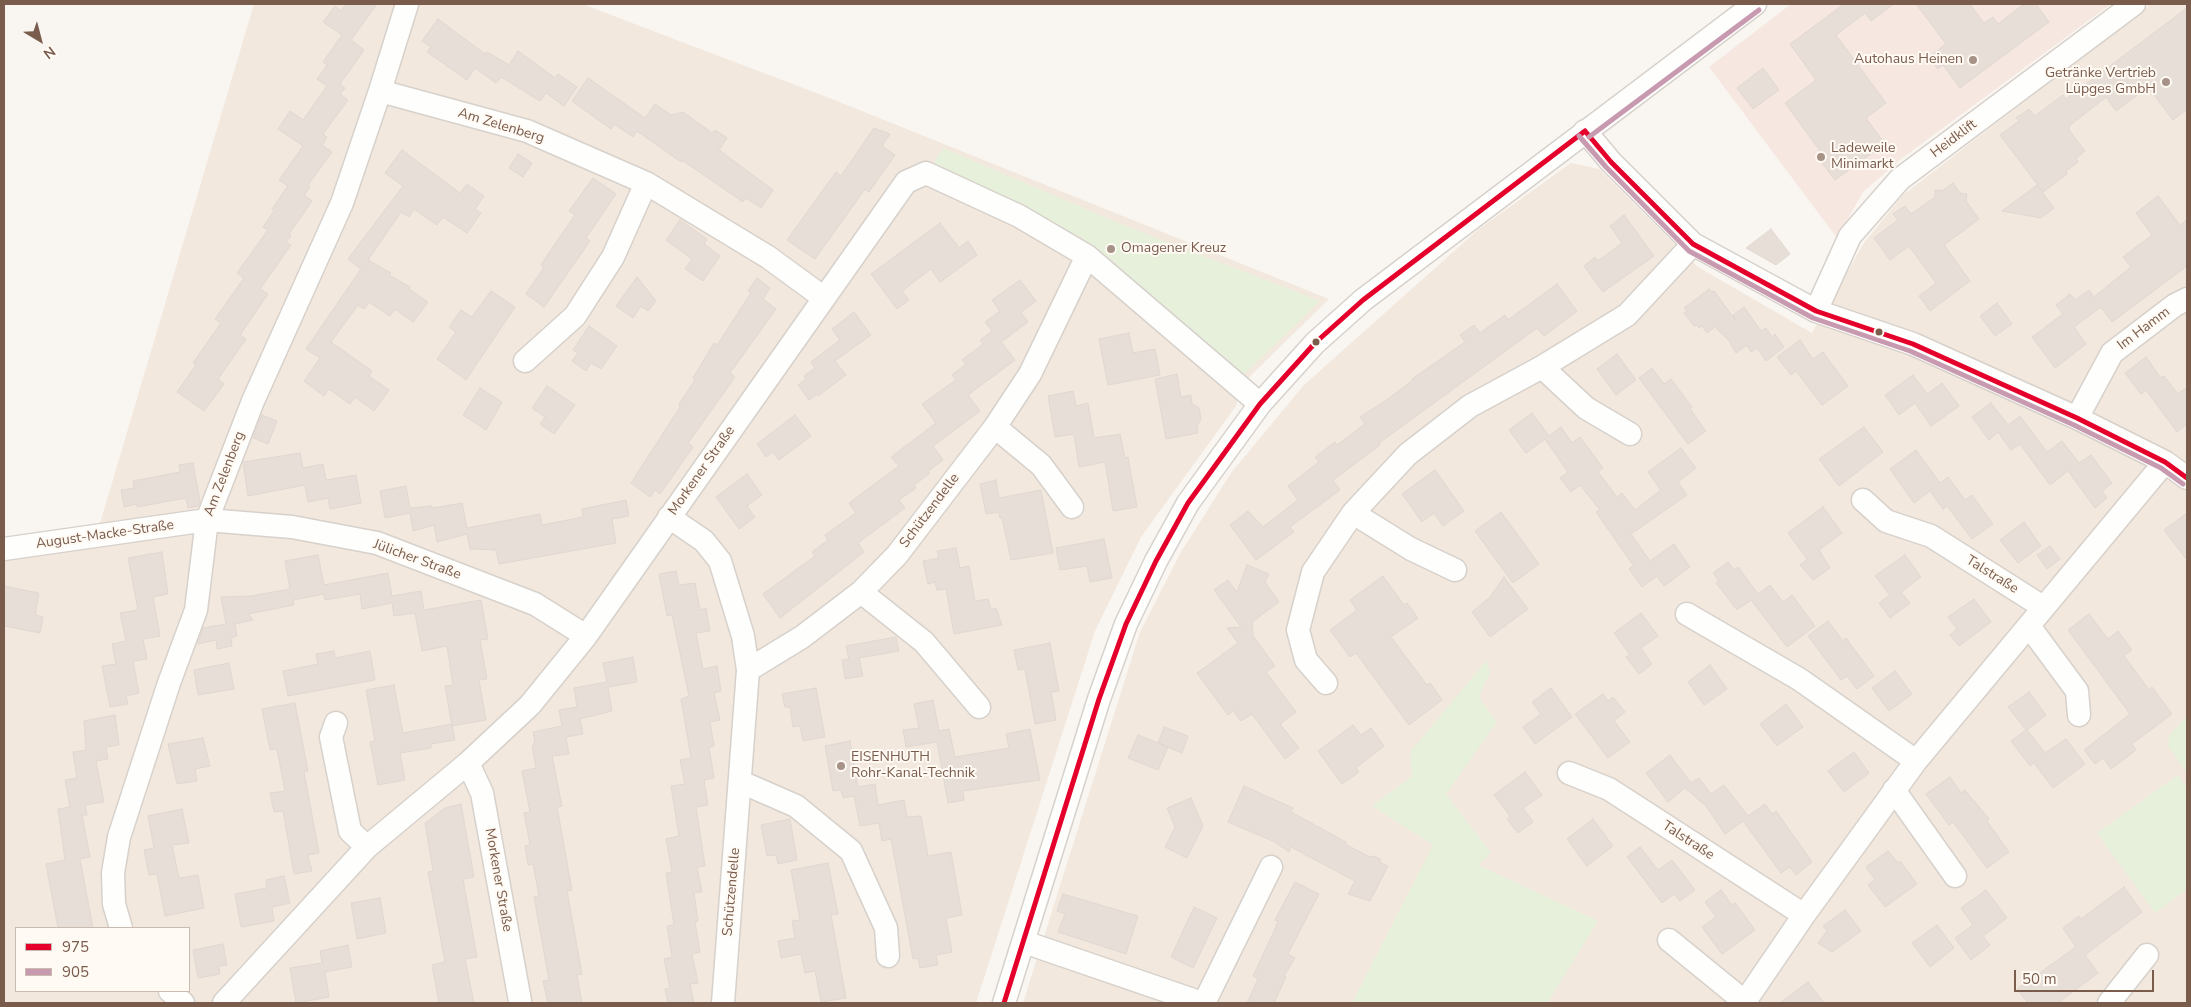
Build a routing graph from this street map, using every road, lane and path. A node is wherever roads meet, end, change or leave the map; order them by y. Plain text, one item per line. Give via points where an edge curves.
1 (407, 4) edge
2 (1755, 4) edge
3 (2134, 4) edge
4 (380, 91) junction
5 (1585, 130) junction
6 (646, 183) junction
7 (1693, 244) junction
8 (1087, 256) junction
9 (824, 298) junction
10 (2187, 299) edge
11 (1816, 311) junction
12 (525, 361) dead end
13 (1542, 367) junction
14 (1260, 404) junction
15 (2077, 418) junction
16 (995, 427) junction
17 (1630, 434) dead end
18 (2164, 462) junction
19 (2187, 478) edge
20 (1863, 500) dead end
21 (1072, 507) dead end
22 (1353, 513) junction
23 (669, 516) junction
24 (207, 520) junction
25 (4, 549) edge
26 (1455, 570) dead end
27 (861, 592) junction
28 (2043, 607) junction
29 (1687, 614) dead end
30 (2029, 626) junction
31 (586, 636) junction
32 (748, 670) junction
33 (1326, 683) dead end
34 (979, 707) dead end
35 (2079, 715) dead end
36 (336, 723) dead end
37 (1916, 761) junction
38 (468, 763) junction
39 (1569, 773) dead end
40 (741, 782) junction
41 (1894, 790) junction
42 (367, 847) junction
43 (1271, 867) dead end
44 (1955, 876) dead end
45 (1804, 915) junction
46 (122, 927) edge
47 (1669, 940) dead end
48 (1024, 942) junction
49 (2147, 955) dead end
50 (888, 956) dead end
51 (171, 992) edge
52 (520, 1001) dead end
53 (1745, 1002) edge
54 (183, 1003) edge
55 (224, 1003) edge
56 (723, 1003) edge
57 (1004, 1003) edge
58 (1203, 1003) edge
59 (2108, 1003) edge

1 - 4 street, Am Zelenberg
2 - 5 street
3 - 11 street, Heidklift via 1900,179 1850,236
4 - 6 street, Am Zelenberg via 527,131
4 - 24 street, Am Zelenberg via 342,203 254,401
5 - 7 street via 1611,162
5 - 14 street via 1363,300 1315,343
6 - 9 street, Am Zelenberg via 768,256
6 - 12 street via 614,257 575,316
7 - 11 street
7 - 13 street via 1627,315
8 - 9 street, Morkener Straße via 1018,216 926,173 906,182
8 - 14 street
8 - 16 street, Schützendelle via 1030,374
9 - 23 street, Morkener Straße
10 - 15 street, Im Hamm via 2112,353
11 - 15 street via 1913,344
13 - 17 street via 1586,408
13 - 22 street via 1470,406 1408,454
14 - 48 street via 1188,503 1126,624
15 - 18 street
16 - 21 street via 1041,465
16 - 27 street, Schützendelle via 897,555
18 - 19 street
18 - 28 street
20 - 28 street, Talstraße via 1886,521 1931,536
22 - 26 street via 1411,549
22 - 33 street via 1313,572 1298,630 1306,660
23 - 31 street, Morkener Straße
23 - 32 street, Schützendelle via 704,541 720,561 743,636
24 - 25 street, August-Macke-Straße
24 - 31 street, Jülicher Straße via 292,527 377,543 534,604
24 - 46 street, Am Zelenberg via 196,610 119,836 113,873 114,904
27 - 32 street, Schützendelle via 802,638
27 - 34 street via 924,642
28 - 30 street
29 - 37 street via 1799,678
30 - 35 street via 2077,691
30 - 37 street
31 - 38 street, Morkener Straße via 530,705
32 - 40 street, Schützendelle
36 - 42 street via 331,737 350,831
37 - 41 street
38 - 42 street, Morkener Straße
38 - 52 street, Morkener Straße via 482,793
39 - 45 street, Talstraße via 1609,789
40 - 50 street via 796,806 850,851 886,928
40 - 56 street, Schützendelle
41 - 44 street
41 - 45 street
42 - 55 street, Morkener Straße
43 - 58 street
45 - 53 street
47 - 53 street
48 - 57 street
48 - 58 street
49 - 59 street
51 - 54 street

